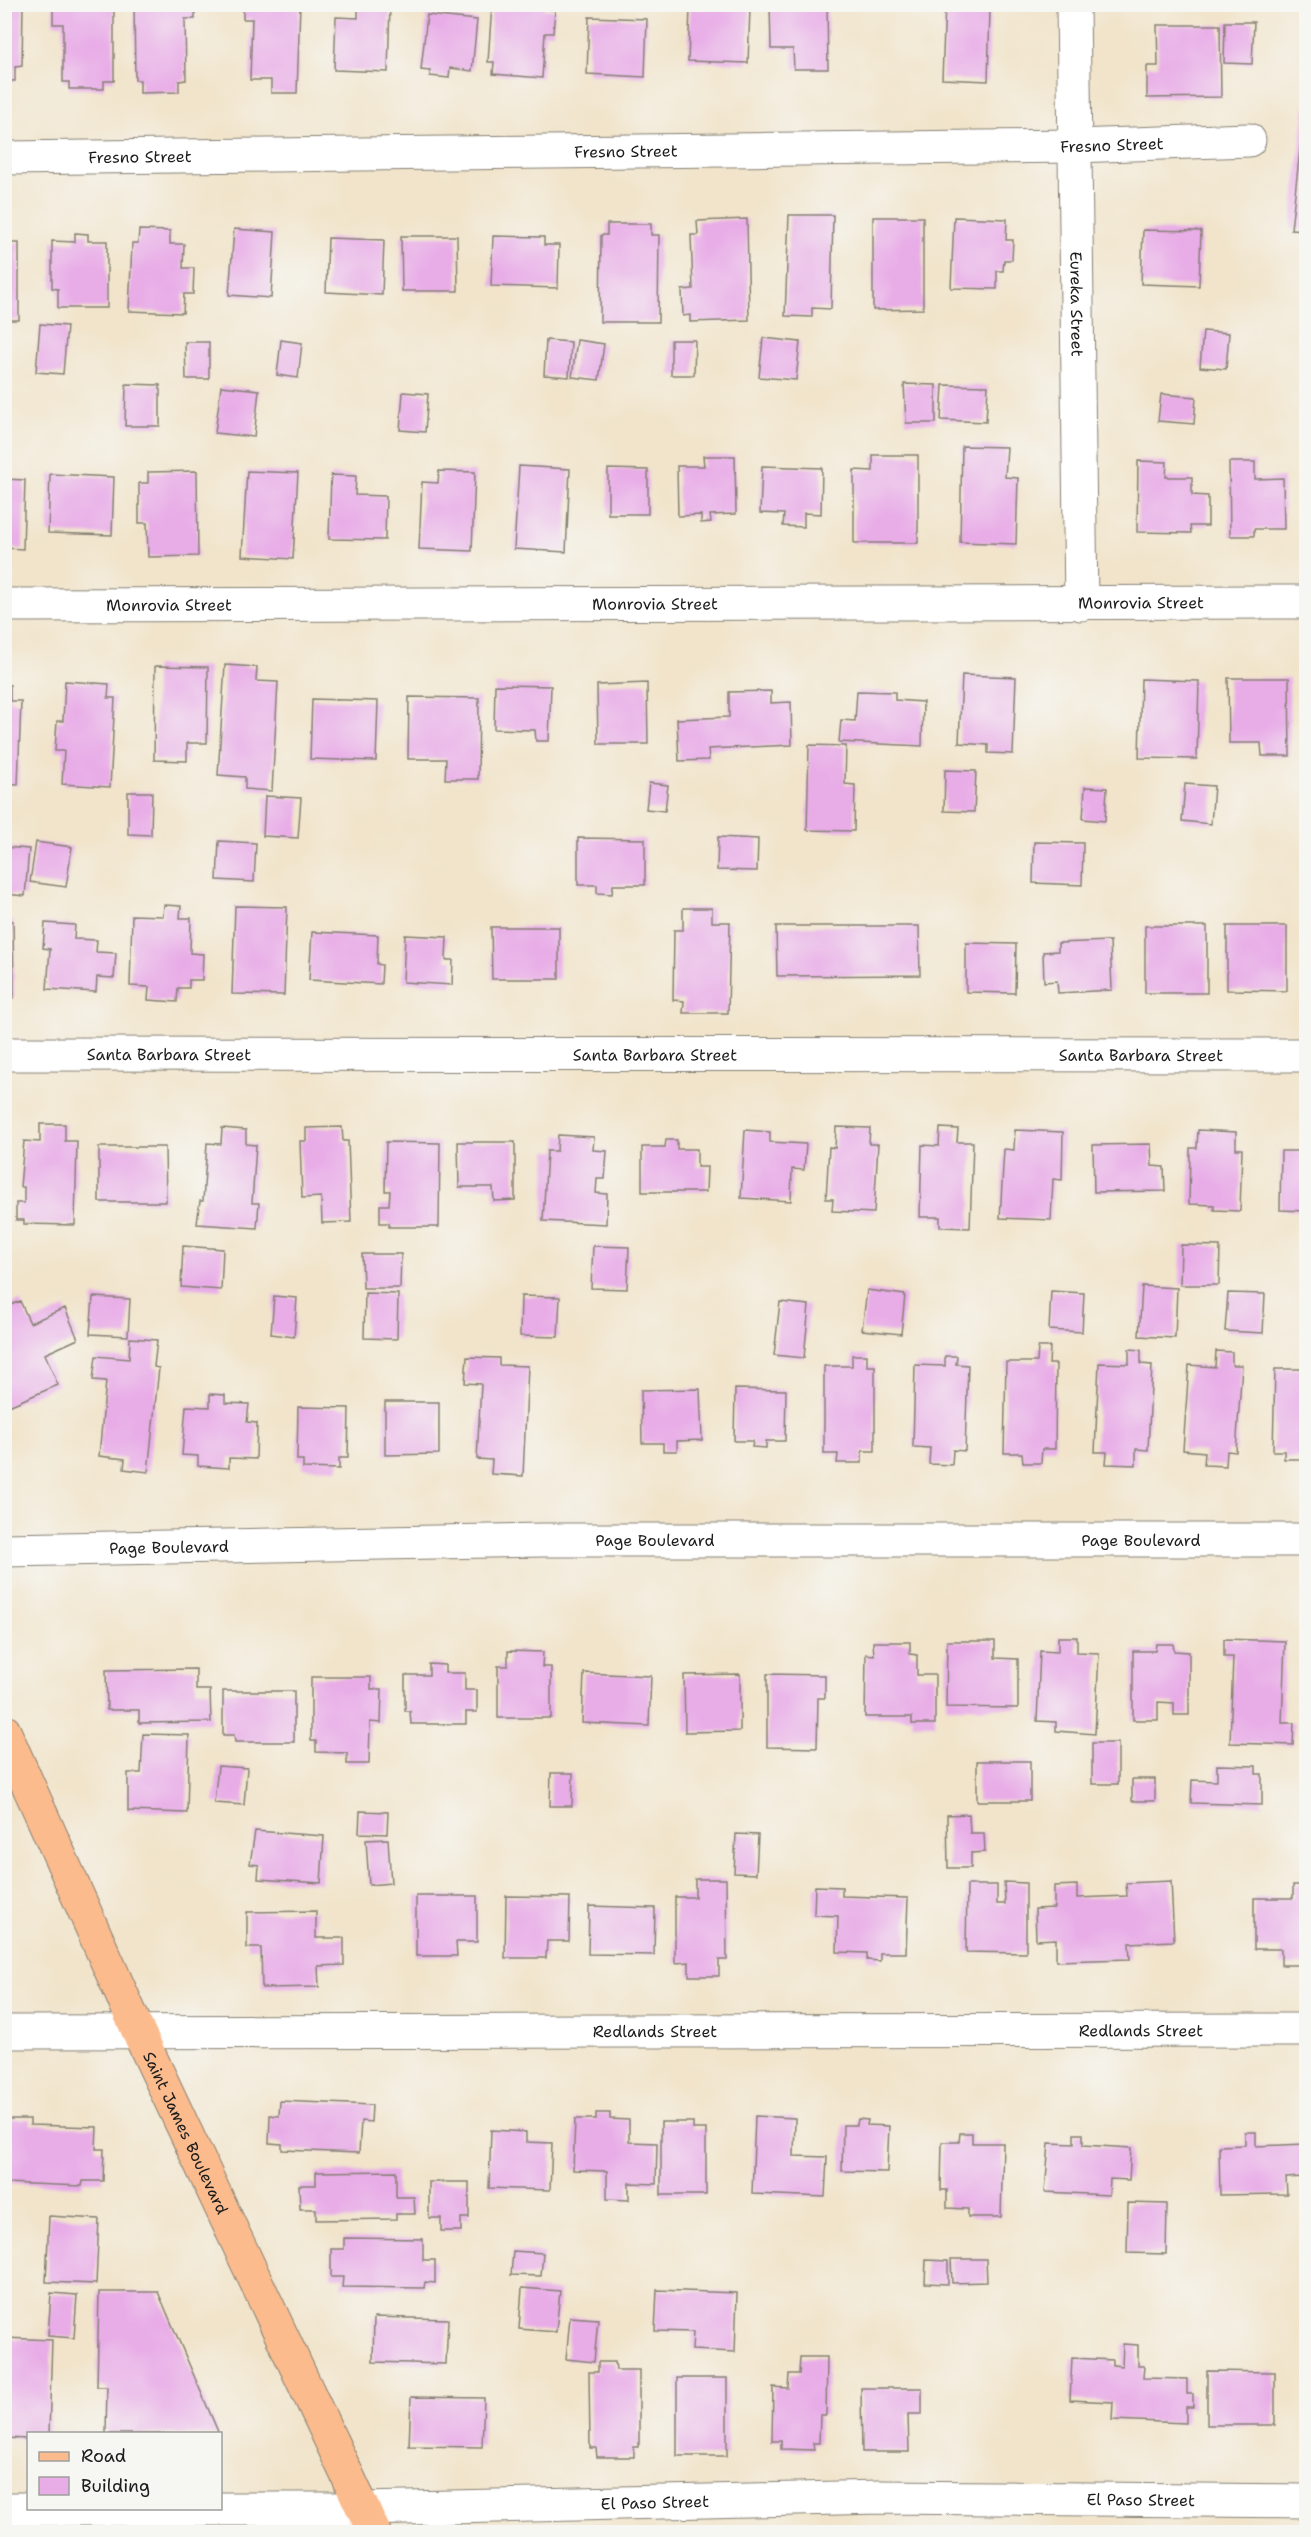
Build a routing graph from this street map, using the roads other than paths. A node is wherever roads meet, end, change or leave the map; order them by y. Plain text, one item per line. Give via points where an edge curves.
1 (1073, 4) edge
2 (1249, 140) dead end
3 (1074, 146) junction
4 (4, 158) edge
5 (1306, 602) edge
6 (1080, 604) junction
7 (4, 605) edge
8 (4, 1054) edge
9 (1306, 1055) edge
10 (1306, 1540) edge
11 (4, 1550) edge
12 (4, 1731) edge
13 (1306, 2030) edge
14 (4, 2032) edge
15 (139, 2033) junction
16 (1306, 2500) edge
17 (4, 2509) edge
18 (27, 2510) edge
19 (34, 2510) edge
20 (368, 2521) edge

1 - 3 street, Eureka Street
2 - 3 street, Fresno Street
3 - 4 street, Fresno Street
3 - 6 street, Eureka Street
5 - 6 street, Monrovia Street
6 - 7 street, Monrovia Street
8 - 9 street, Santa Barbara Street
10 - 11 street, Page Boulevard via 544,1540
12 - 15 main road, Saint James Boulevard
13 - 15 street, Redlands Street
14 - 15 street, Redlands Street
15 - 20 main road, Saint James Boulevard
16 - 20 street, El Paso Street via 880,2498
17 - 18 street, El Paso Street
19 - 20 street, El Paso Street

